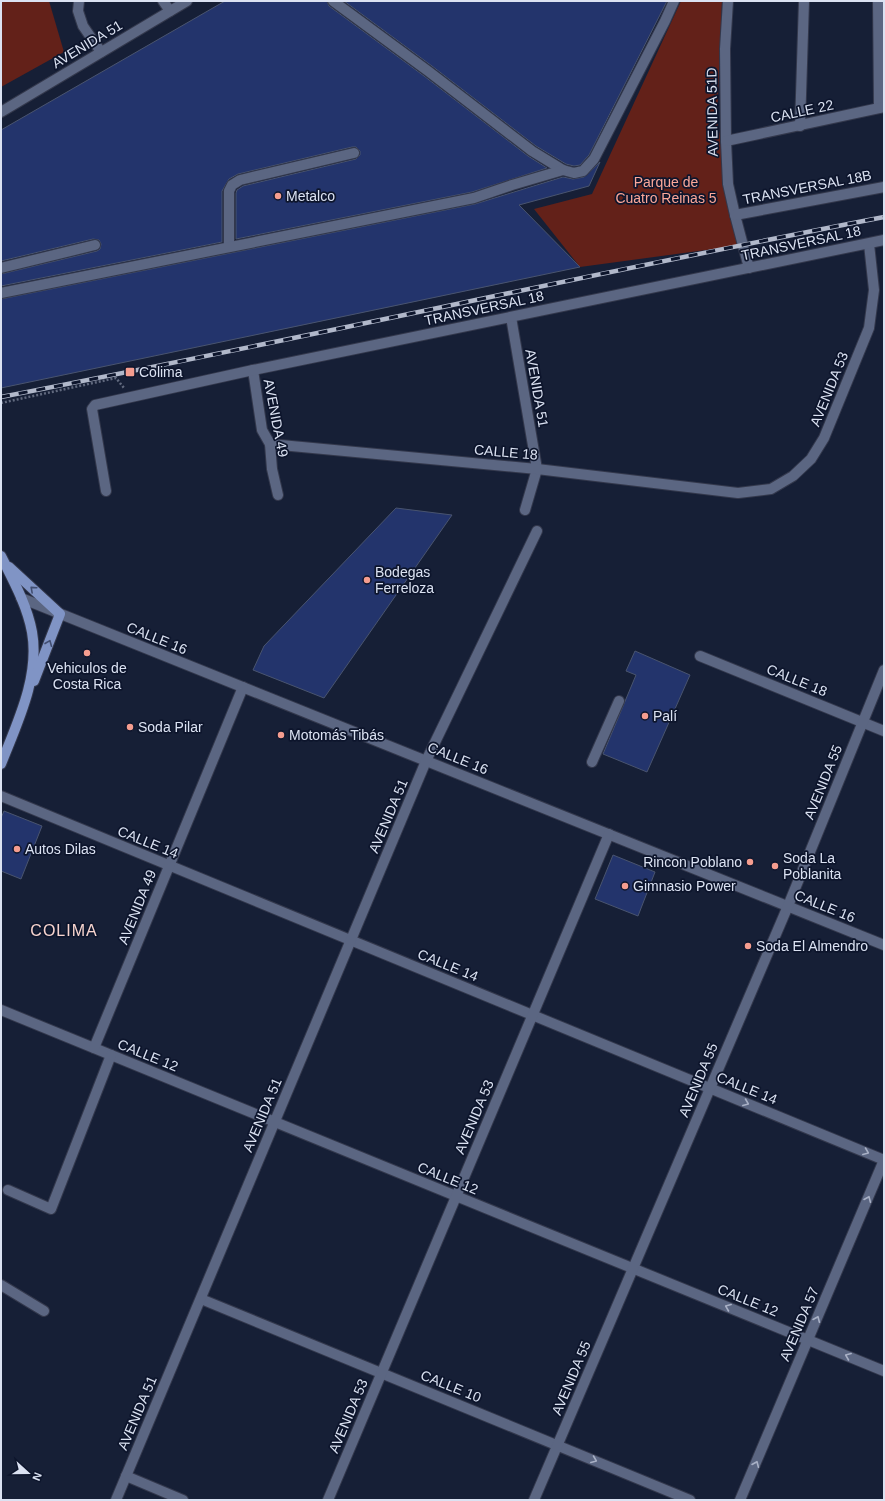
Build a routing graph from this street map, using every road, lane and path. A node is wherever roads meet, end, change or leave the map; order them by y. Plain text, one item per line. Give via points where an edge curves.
1 (79, 1) edge
2 (163, 1) edge
3 (187, 1) edge
4 (333, 1) edge
5 (674, 1) edge
6 (728, 1) edge
7 (804, 1) edge
8 (878, 1) edge
9 (170, 11) junction
10 (101, 52) junction
11 (882, 107) edge
12 (1, 112) edge
13 (800, 126) junction
14 (726, 141) junction
15 (354, 153) dead end
16 (563, 170) junction
17 (884, 187) edge
18 (735, 215) junction
19 (884, 240) edge
20 (869, 244) junction
21 (95, 245) dead end
22 (229, 247) junction
23 (1, 268) edge
24 (749, 268) junction
25 (1, 293) edge
26 (511, 317) junction
27 (253, 370) junction
28 (131, 396) junction
29 (1, 403) edge
30 (270, 444) junction
31 (537, 469) junction
32 (106, 491) dead end
33 (738, 493) joint
34 (278, 495) dead end
35 (525, 510) dead end
36 (536, 531) dead end
37 (2, 562) edge
38 (21, 598) junction
39 (60, 614) junction
40 (700, 656) dead end
41 (884, 670) edge
42 (243, 687) junction
43 (619, 701) dead end
44 (24, 705) junction
45 (863, 722) junction
46 (884, 731) edge
47 (426, 761) junction
48 (592, 762) dead end
49 (1, 764) edge
50 (1, 796) edge
51 (609, 834) junction
52 (169, 865) junction
53 (788, 906) junction
54 (351, 940) junction
55 (884, 945) edge
56 (1, 1010) edge
57 (533, 1015) junction
58 (94, 1048) junction
59 (111, 1055) junction
60 (710, 1088) junction
61 (275, 1122) junction
62 (884, 1160) edge
63 (8, 1190) dead end
64 (456, 1196) junction
65 (633, 1269) junction
66 (1, 1285) edge
67 (200, 1299) junction
68 (44, 1311) dead end
69 (808, 1340) junction
70 (884, 1371) edge
71 (382, 1373) junction
72 (558, 1446) junction
73 (126, 1476) junction
74 (116, 1500) edge
75 (183, 1500) edge
76 (328, 1500) edge
77 (534, 1500) edge
78 (690, 1500) edge
79 (740, 1500) edge

1 - 10 street via 78,11 83,26
2 - 9 street
3 - 9 street, AVENIDA 51
4 - 16 street via 532,151
5 - 16 street via 594,160 583,171 574,173
6 - 14 street, AVENIDA 51D via 725,49
7 - 13 street
8 - 11 street
9 - 10 street, AVENIDA 51
10 - 12 street, AVENIDA 51
11 - 13 street, CALLE 22
13 - 14 street, CALLE 22
14 - 18 street, AVENIDA 51D via 728,184
15 - 22 street via 240,180 232,185 229,191
16 - 22 street via 474,198
17 - 18 street, TRANSVERSAL 18B
18 - 24 street, AVENIDA 51D
19 - 20 street, TRANSVERSAL 18
20 - 24 street, TRANSVERSAL 18
20 - 33 street, AVENIDA 53 via 874,290 869,328 824,438 811,459 793,476 771,489
21 - 23 street
22 - 25 street
24 - 26 street, TRANSVERSAL 18
26 - 27 street, TRANSVERSAL 18
26 - 31 street, AVENIDA 51
27 - 28 street, TRANSVERSAL 18
27 - 30 street, AVENIDA 49 via 262,430
28 - 29 path via 116,378
28 - 32 street, TRANSVERSAL 18 via 92,408
30 - 31 street, CALLE 18
30 - 34 street, AVENIDA 49
31 - 33 street, CALLE 18
31 - 35 street, AVENIDA 51
36 - 47 street, AVENIDA 51
37 - 38 main road
39 -> 37 main road
38 - 39 street, CALLE 16
38 - 44 main road via 32,632 33,651
39 - 42 street, CALLE 16
44 -> 39 main road
40 - 45 street, CALLE 18
41 - 45 street, AVENIDA 55
42 - 47 street, CALLE 16
42 - 52 street, AVENIDA 49
43 - 48 street
44 - 49 main road
45 - 46 street, CALLE 18
45 - 53 street, AVENIDA 55
47 - 51 street, CALLE 16
47 - 54 street, AVENIDA 51
50 - 52 street, CALLE 14
51 - 53 street, CALLE 16
51 - 57 street, AVENIDA 53
52 - 54 street, CALLE 14
52 - 58 street, AVENIDA 49
53 - 55 street, CALLE 16
53 - 60 street, AVENIDA 55
54 - 57 street, CALLE 14
54 - 61 street, AVENIDA 51
56 - 58 street, CALLE 12
57 - 60 street, CALLE 14
57 - 64 street, AVENIDA 53
58 - 59 street, CALLE 12
59 - 61 street, CALLE 12
59 - 63 street via 51,1209
60 -> 62 street, CALLE 14
60 - 65 street, AVENIDA 55
61 - 64 street, CALLE 12
61 - 67 street, AVENIDA 51
69 -> 62 street, AVENIDA 57
64 - 65 street, CALLE 12
64 - 71 street, AVENIDA 53
69 -> 65 street, CALLE 12
65 - 72 street, AVENIDA 55
66 - 68 street
67 - 71 street, CALLE 10
67 - 73 street, AVENIDA 51
70 -> 69 street, CALLE 12
79 -> 69 street, AVENIDA 57
71 - 72 street, CALLE 10
71 - 76 street, AVENIDA 53
72 - 77 street, AVENIDA 55
72 -> 78 street, CALLE 10
73 - 74 street, AVENIDA 51
73 - 75 street

